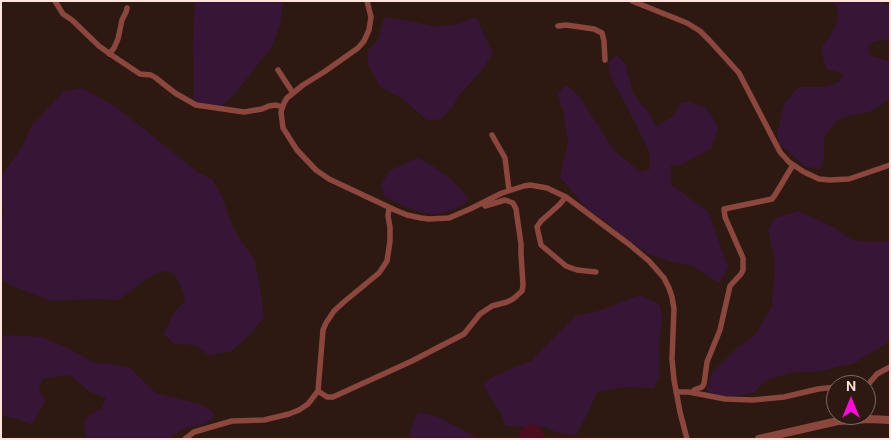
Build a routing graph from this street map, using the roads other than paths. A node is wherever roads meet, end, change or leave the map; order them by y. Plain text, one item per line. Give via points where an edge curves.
1 (55, 1) edge
2 (367, 1) edge
3 (632, 1) edge
4 (127, 8) dead end
5 (558, 26) dead end
6 (109, 54) junction
7 (605, 60) dead end
8 (278, 70) dead end
9 (293, 93) junction
10 (282, 107) junction
11 (492, 135) dead end
12 (793, 165) junction
13 (890, 165) edge
14 (510, 190) junction
15 (566, 197) junction
16 (485, 206) dead end
17 (389, 208) junction
18 (596, 272) dead end
19 (890, 366) edge
20 (876, 375) edge
21 (826, 388) edge
22 (318, 391) junction
23 (676, 392) junction
24 (692, 393) junction
25 (876, 419) edge
26 (890, 420) edge
27 (826, 424) edge
28 (185, 439) edge
29 (687, 439) edge
30 (759, 439) edge

1 - 6 street via 63,14
2 - 9 street via 371,17 364,41
3 - 12 street via 687,23 710,41 739,73 780,152
4 - 6 street via 118,39
5 - 7 street via 594,29 602,33
6 - 10 street via 140,74 152,75 196,105 244,112 276,105
8 - 9 street
9 - 10 street
10 - 17 street via 283,128 303,158 329,179
11 - 14 street via 505,158
12 - 13 street via 811,176 830,180 849,179
12 - 24 street via 772,199 724,209 724,217 743,258 743,270 730,286 720,330 707,362 704,384
14 - 15 street via 538,186
14 - 17 street via 442,219 421,218
15 - 18 street via 537,228 541,245 566,266
15 - 23 street via 630,245 664,278 674,309 672,359
16 - 22 street via 505,200 513,203 516,209 522,291 480,314 464,334 412,360 333,397
17 - 22 street via 387,261 379,273 339,306 323,330
19 - 20 street
21 - 24 street via 752,400
22 - 28 street via 308,404 289,414 232,422 194,432
23 - 24 street
23 - 29 street
25 - 26 street
27 - 30 street

